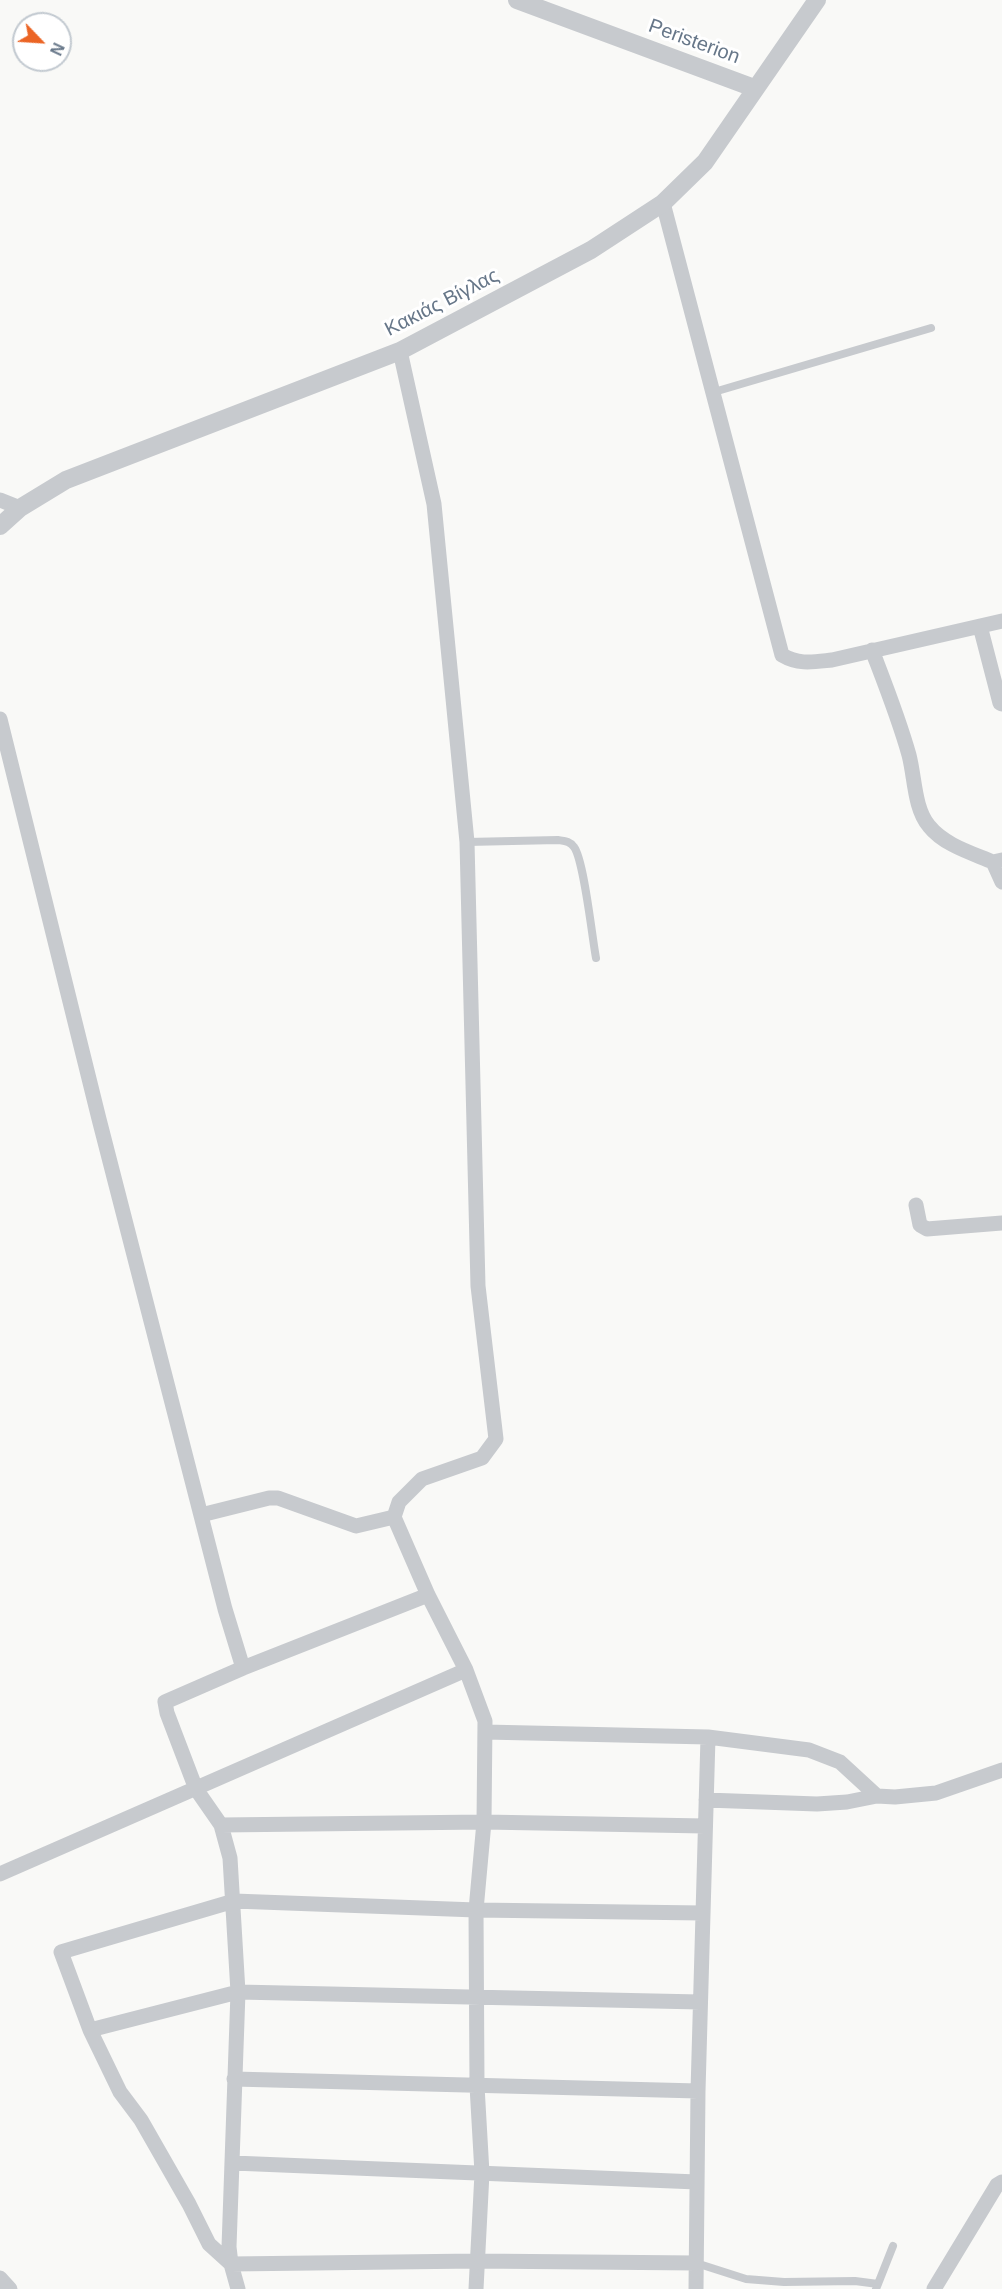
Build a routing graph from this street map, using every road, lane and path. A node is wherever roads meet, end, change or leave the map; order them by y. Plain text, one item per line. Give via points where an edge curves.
1 (517, 0) edge
2 (816, 0) edge
3 (754, 88) junction
4 (663, 203) junction
5 (931, 328) dead end
6 (400, 351) junction
7 (714, 392) junction
8 (0, 500) edge
9 (20, 508) junction
10 (0, 526) edge
11 (1002, 621) edge
12 (980, 626) junction
13 (872, 650) junction
14 (1002, 704) edge
15 (0, 719) edge
16 (467, 842) junction
17 (998, 861) edge
18 (1002, 882) edge
19 (596, 958) dead end
20 (916, 1205) dead end
21 (1002, 1223) edge
22 (201, 1515) junction
23 (394, 1517) junction
24 (428, 1595) junction
25 (243, 1668) junction
26 (466, 1670) junction
27 (485, 1732) junction
28 (708, 1737) junction
29 (1002, 1770) edge
30 (196, 1789) junction
31 (877, 1796) junction
32 (706, 1800) junction
33 (484, 1822) junction
34 (221, 1825) junction
35 (705, 1826) junction
36 (0, 1874) edge
37 (234, 1900) junction
38 (476, 1910) junction
39 (703, 1913) junction
40 (238, 1992) junction
41 (477, 1997) junction
42 (700, 2002) junction
43 (90, 2030) junction
44 (234, 2079) junction
45 (477, 2086) junction
46 (698, 2091) junction
47 (233, 2163) junction
48 (482, 2173) junction
49 (697, 2182) junction
50 (1002, 2182) edge
51 (893, 2246) dead end
52 (476, 2261) junction
53 (696, 2263) junction
54 (231, 2264) junction
55 (0, 2278) edge
56 (877, 2286) edge
57 (10, 2289) edge
58 (238, 2289) edge
59 (476, 2289) edge
60 (696, 2289) edge
61 (934, 2289) edge

1 - 3 street, Peristerion
2 - 3 street, Κακιάς Βίγλας
3 - 4 street, Κακιάς Βίγλας via 705,162
4 - 6 street, Κακιάς Βίγλας via 591,250
4 - 7 street
5 - 7 lane
6 - 9 street, Κακιάς Βίγλας via 66,480
6 - 16 street via 434,504
7 - 13 street via 782,655 806,663
8 - 9 street
9 - 10 street, Κακιάς Βίγλας
11 - 12 street
12 - 13 street
12 - 14 street
13 - 17 street via 894,708 929,826 942,839
15 - 22 street
16 - 19 lane via 558,840 574,847
16 - 23 street via 478,1286 496,1439 482,1458 422,1479 399,1502
17 - 18 street
20 - 21 street via 920,1225 927,1228
22 - 23 street via 278,1498 356,1526
22 - 25 street
23 - 24 street
24 - 25 street
24 - 26 street
25 - 30 street via 165,1702
26 - 27 street via 485,1720
26 - 30 street
27 - 28 street
27 - 33 street
28 - 31 street via 809,1750 840,1762
28 - 32 street
29 - 31 street via 936,1792
30 - 34 street
30 - 36 street
31 - 32 street via 817,1804
32 - 35 street
33 - 34 street
33 - 35 street
33 - 38 street
34 - 37 street via 230,1858
35 - 39 street
37 - 38 street
37 - 40 street
37 - 43 street via 61,1952
38 - 39 street
38 - 41 street
39 - 42 street
40 - 41 street
40 - 43 street
40 - 44 street
41 - 42 street
41 - 45 street
42 - 46 street
43 - 54 street via 120,2092 164,2159 209,2244
44 - 45 street
44 - 47 street
45 - 46 street
45 - 48 street
46 - 49 street
47 - 48 street
47 - 54 street
48 - 49 street
48 - 52 street
49 - 53 street
50 - 61 street
51 - 56 lane
52 - 53 street
52 - 54 street
52 - 59 street
53 - 56 lane via 746,2279
53 - 60 street
54 - 58 street
55 - 57 street

